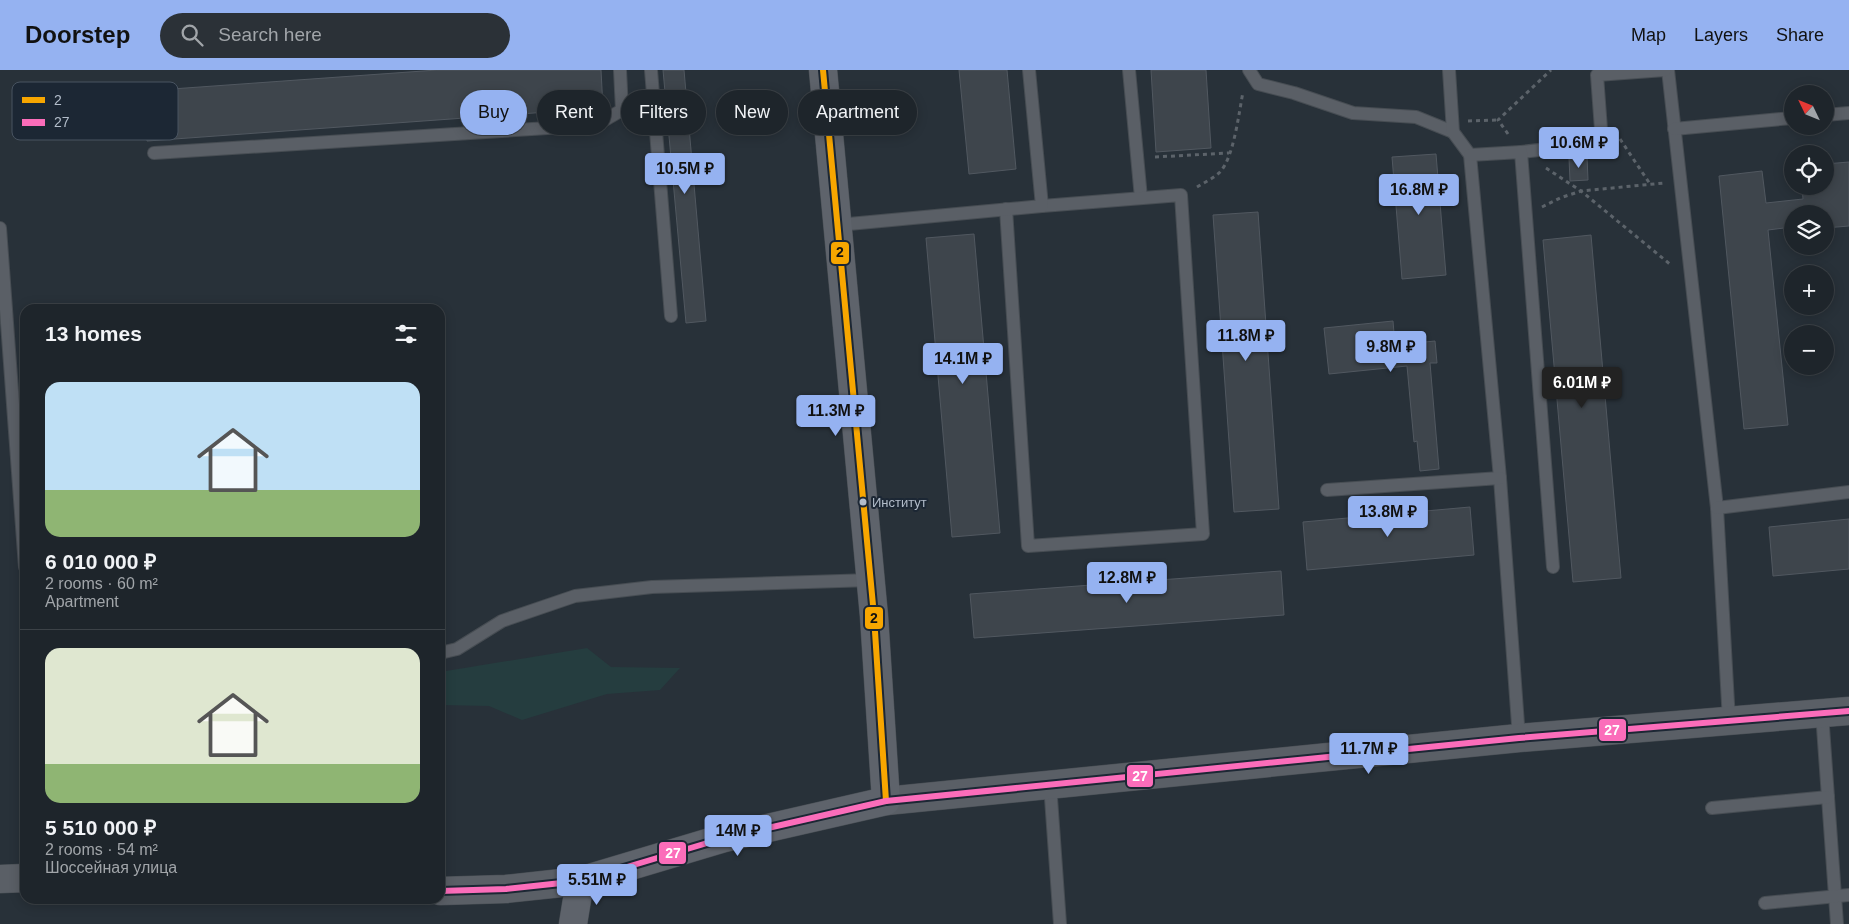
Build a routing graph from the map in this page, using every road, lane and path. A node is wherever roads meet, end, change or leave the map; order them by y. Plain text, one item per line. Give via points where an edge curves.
1 (620, 70) edge
2 (651, 70) edge
3 (823, 70) edge
4 (1029, 70) edge
5 (1129, 70) edge
6 (1249, 70) edge
7 (1449, 70) edge
8 (1551, 70) edge
9 (1666, 70) edge
10 (1244, 89) dead end
11 (1599, 107) junction
12 (1849, 113) edge
13 (1834, 114) edge
14 (1784, 119) edge
15 (1498, 120) junction
16 (1453, 126) junction
17 (1674, 129) junction
18 (1521, 152) junction
19 (1229, 153) junction
20 (154, 154) dead end
21 (1470, 155) junction
22 (1137, 158) junction
23 (1680, 182) junction
24 (1650, 184) junction
25 (1581, 191) junction
26 (1181, 195) junction
27 (1141, 198) junction
28 (1042, 206) junction
29 (1006, 209) junction
30 (1526, 215) junction
31 (838, 225) junction
32 (0, 228) edge
33 (1691, 281) junction
34 (671, 316) dead end
35 (1500, 478) junction
36 (1327, 490) dead end
37 (1849, 492) edge
38 (20, 499) edge
39 (1717, 508) junction
40 (1553, 567) dead end
41 (871, 580) junction
42 (445, 652) edge
43 (1849, 711) edge
44 (1822, 713) junction
45 (1729, 721) junction
46 (1519, 738) junction
47 (1050, 784) junction
48 (1828, 797) junction
49 (886, 801) junction
50 (1712, 808) dead end
51 (20, 878) edge
52 (0, 879) edge
53 (580, 880) junction
54 (445, 891) edge
55 (1835, 896) junction
56 (1849, 896) edge
57 (1765, 902) dead end
58 (573, 924) edge
59 (1060, 924) edge
60 (1837, 924) edge

1 - 20 lane via 622,110 596,125
2 - 34 lane
3 - 31 main road
4 - 28 lane
5 - 22 lane
6 - 16 lane via 1258,84 1354,113 1416,117
7 - 16 lane
8 - 15 path
9 - 11 lane via 1597,75
9 - 17 lane
10 - 19 path
11 - 18 lane via 1602,143
11 - 24 path
12 - 13 lane
14 - 17 lane
15 - 16 path
15 - 18 path
16 - 21 lane
17 - 23 lane
18 - 21 lane
18 - 25 path
18 - 30 lane
19 - 22 path
19 - 26 path via 1221,170 1211,179
21 - 35 lane
22 - 27 lane
23 - 24 path
23 - 33 lane
24 - 25 path
25 - 30 path
25 - 33 path
26 - 27 lane
26 - 29 lane via 1203,534 1028,546
27 - 28 lane
28 - 29 lane
29 - 31 lane
30 - 40 lane
31 - 41 main road
32 - 38 lane
33 - 39 lane
35 - 36 lane
35 - 46 lane
37 - 39 lane
39 - 45 lane
41 - 42 lane via 652,587 574,596 502,621 457,649
41 - 49 main road
43 - 44 street
44 - 45 street
44 - 48 lane
45 - 46 street
46 - 47 street
47 - 49 street
47 - 59 lane
48 - 50 lane
48 - 55 lane
49 - 53 main road via 724,838
51 - 52 street
53 - 54 street via 506,889
53 - 58 main road
55 - 56 lane
55 - 57 lane
55 - 60 lane

